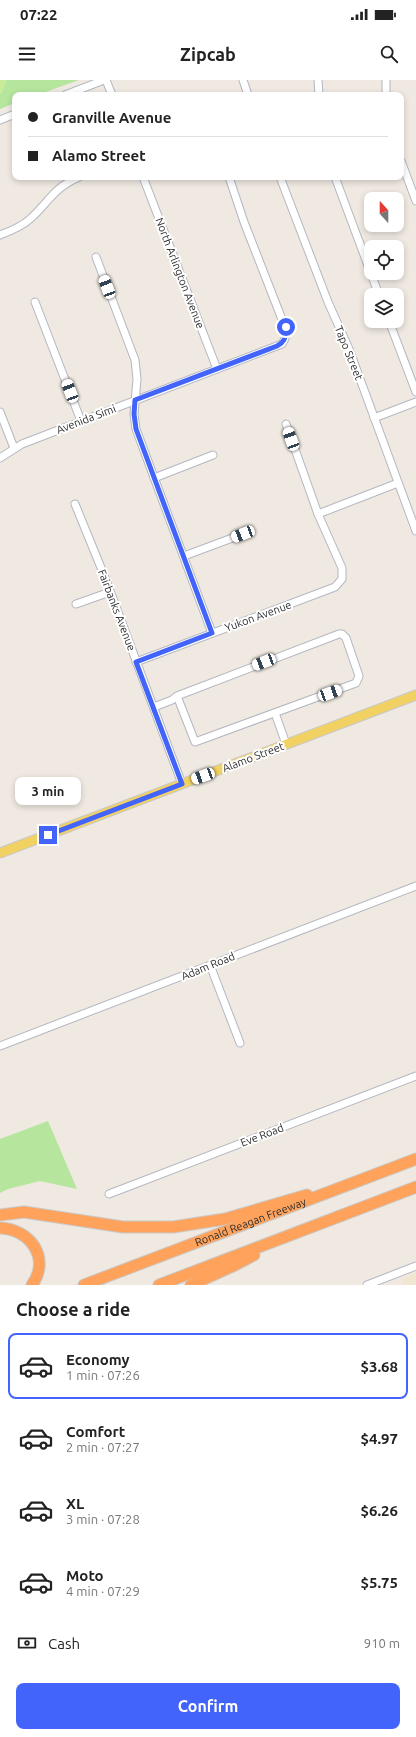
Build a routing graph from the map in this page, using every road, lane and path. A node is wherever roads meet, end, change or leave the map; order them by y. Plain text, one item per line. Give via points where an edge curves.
1 (105, 80) edge
2 (243, 80) edge
3 (318, 80) edge
4 (386, 80) edge
5 (73, 92) edge
6 (111, 92) edge
7 (247, 92) edge
8 (319, 92) edge
9 (386, 92) edge
10 (12, 115) edge
11 (0, 120) edge
12 (404, 170) edge
13 (73, 180) edge
14 (144, 180) edge
15 (230, 180) edge
16 (281, 180) edge
17 (336, 180) edge
18 (416, 201) edge
19 (0, 235) edge
20 (96, 258) dead end
21 (376, 288) edge
22 (35, 302) dead end
23 (392, 328) edge
24 (217, 369) junction
25 (416, 392) edge
26 (135, 400) junction
27 (416, 402) edge
28 (0, 412) edge
29 (374, 418) junction
30 (81, 421) junction
31 (286, 424) dead end
32 (14, 448) junction
33 (213, 455) dead end
34 (0, 458) edge
35 (154, 478) junction
36 (398, 483) junction
37 (75, 504) dead end
38 (318, 514) junction
39 (416, 531) edge
40 (243, 534) dead end
41 (184, 556) junction
42 (110, 592) junction
43 (76, 604) dead end
44 (212, 633) junction
45 (136, 662) junction
46 (416, 695) edge
47 (177, 696) junction
48 (154, 707) junction
49 (274, 713) junction
50 (286, 744) junction
51 (182, 784) junction
52 (0, 853) edge
53 (416, 886) edge
54 (210, 965) junction
55 (240, 1043) dead end
56 (0, 1046) edge
57 (416, 1076) edge
58 (416, 1159) edge
59 (343, 1187) junction
60 (416, 1187) edge
61 (109, 1194) dead end
62 (0, 1215) edge
63 (0, 1228) edge
64 (290, 1235) junction
65 (416, 1266) edge
66 (32, 1285) edge
67 (84, 1285) edge
68 (159, 1285) edge
69 (191, 1285) edge
70 (367, 1285) edge

1 - 5 street
1 - 6 street
2 - 7 street
3 - 8 street
4 - 9 street
10 - 11 street
12 - 18 street
13 - 19 street via 51,194 36,213 20,226
14 - 24 street, North Arlington Avenue
15 - 24 street, Avenida Simi via 287,333 285,339 277,346
16 - 29 street, Tapo Street
17 - 21 street
20 - 26 street via 135,360
22 - 30 street
23 - 25 street
24 - 26 street, Avenida Simi
26 - 30 street, Avenida Simi
26 - 35 street via 136,429
27 - 29 street
28 - 32 street
29 - 36 street, Tapo Street
30 - 32 street, Avenida Simi
31 - 38 street
32 - 34 street, Avenida Simi
33 - 35 street
35 - 41 street
36 - 38 street
36 - 39 street, Tapo Street
37 - 42 street, Fairbanks Avenue
38 - 44 street, Yukon Avenue via 342,568 342,579 334,587
40 - 41 street
41 - 44 street
42 - 43 street
42 - 45 street, Fairbanks Avenue
44 - 45 street, Yukon Avenue
45 - 48 street, Fairbanks Avenue
46 - 50 main road, Alamo Street
47 - 48 street
47 - 49 street via 195,742
47 - 49 street via 342,634 346,638 359,676 356,683
48 - 51 street, Fairbanks Avenue
49 - 50 street
50 - 51 main road, Alamo Street
51 - 52 main road, Alamo Street
53 - 54 street, Adam Road
54 - 55 street
54 - 56 street, Adam Road
57 - 61 street, Eve Road
58 - 59 highway, Ronald Reagan Freeway
59 - 62 highway via 292,1198 225,1219 173,1227 123,1228 24,1212
59 - 67 highway, Ronald Reagan Freeway
60 - 64 highway
63 - 66 highway via 9,1228 25,1235 34,1247 39,1271
64 - 68 highway
64 - 69 highway
65 - 70 street

